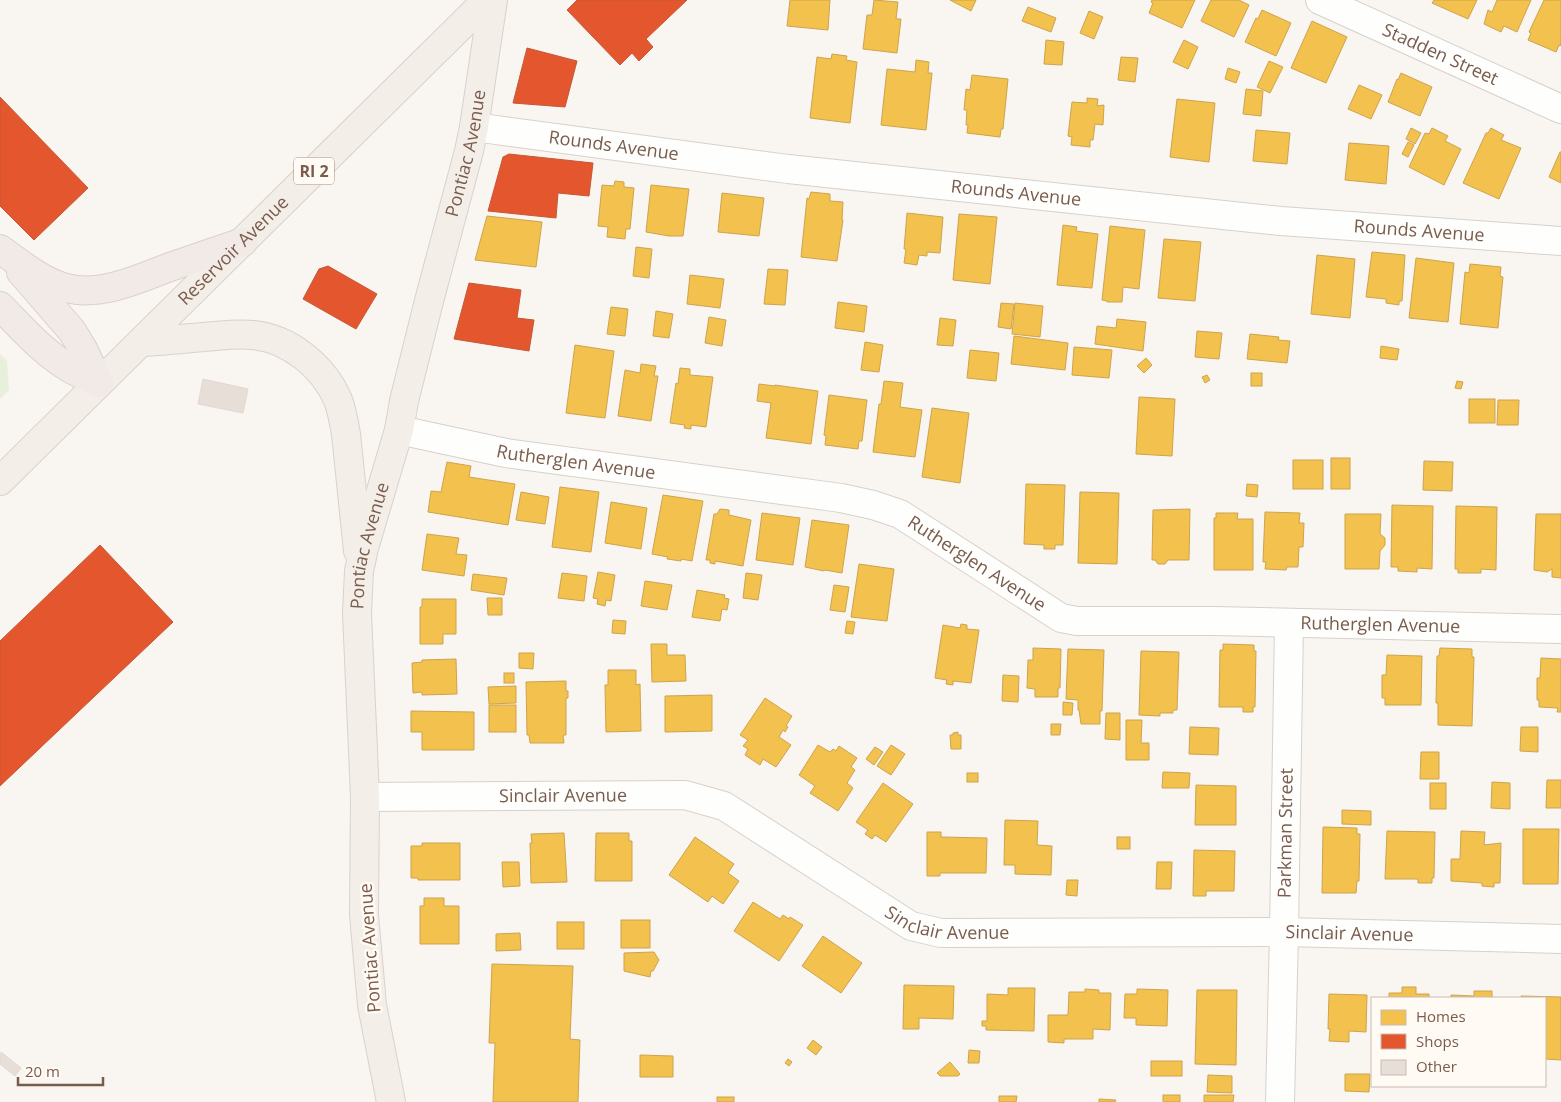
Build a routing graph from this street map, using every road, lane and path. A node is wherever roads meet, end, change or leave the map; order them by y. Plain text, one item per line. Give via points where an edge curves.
1 (487, 0) edge
2 (493, 0) edge
3 (1320, 0) edge
4 (1561, 109) edge
5 (474, 127) junction
6 (1561, 241) edge
7 (243, 242) junction
8 (0, 249) edge
9 (0, 306) edge
10 (141, 342) junction
11 (99, 383) junction
12 (399, 430) junction
13 (0, 481) edge
14 (360, 571) junction
15 (1289, 623) junction
16 (1561, 629) edge
17 (366, 797) junction
18 (1284, 932) junction
19 (1561, 939) edge
20 (390, 1102) edge
21 (1280, 1102) edge

1 - 7 main road, Reservoir Avenue / RI 2
2 - 5 main road, Pontiac Avenue
3 - 4 street, Stadden Street
5 - 6 street, Rounds Avenue via 788,169 1271,220
5 - 12 main road, Pontiac Avenue
7 - 8 highway via 133,280 82,290 38,277
7 - 10 main road, Reservoir Avenue / RI 2
8 - 11 highway via 72,332
9 - 11 highway via 52,356
10 - 11 main road, Reservoir Avenue / RI 2
10 - 14 main road via 254,335 290,346 320,371 338,400 343,418
11 - 13 main road, Reservoir Avenue / RI 2
12 - 14 main road, Pontiac Avenue
12 - 15 street, Rutherglen Avenue via 506,454 841,498 873,505 900,514 1061,618 1077,622
14 - 17 main road, Pontiac Avenue via 357,613
15 - 16 street, Rutherglen Avenue
15 - 18 street, Parkman Street
17 - 18 street, Sinclair Avenue via 685,795 724,806 911,926 941,932
17 - 20 main road, Pontiac Avenue via 364,915 372,1005
18 - 19 street, Sinclair Avenue
18 - 21 street, Parkman Street

